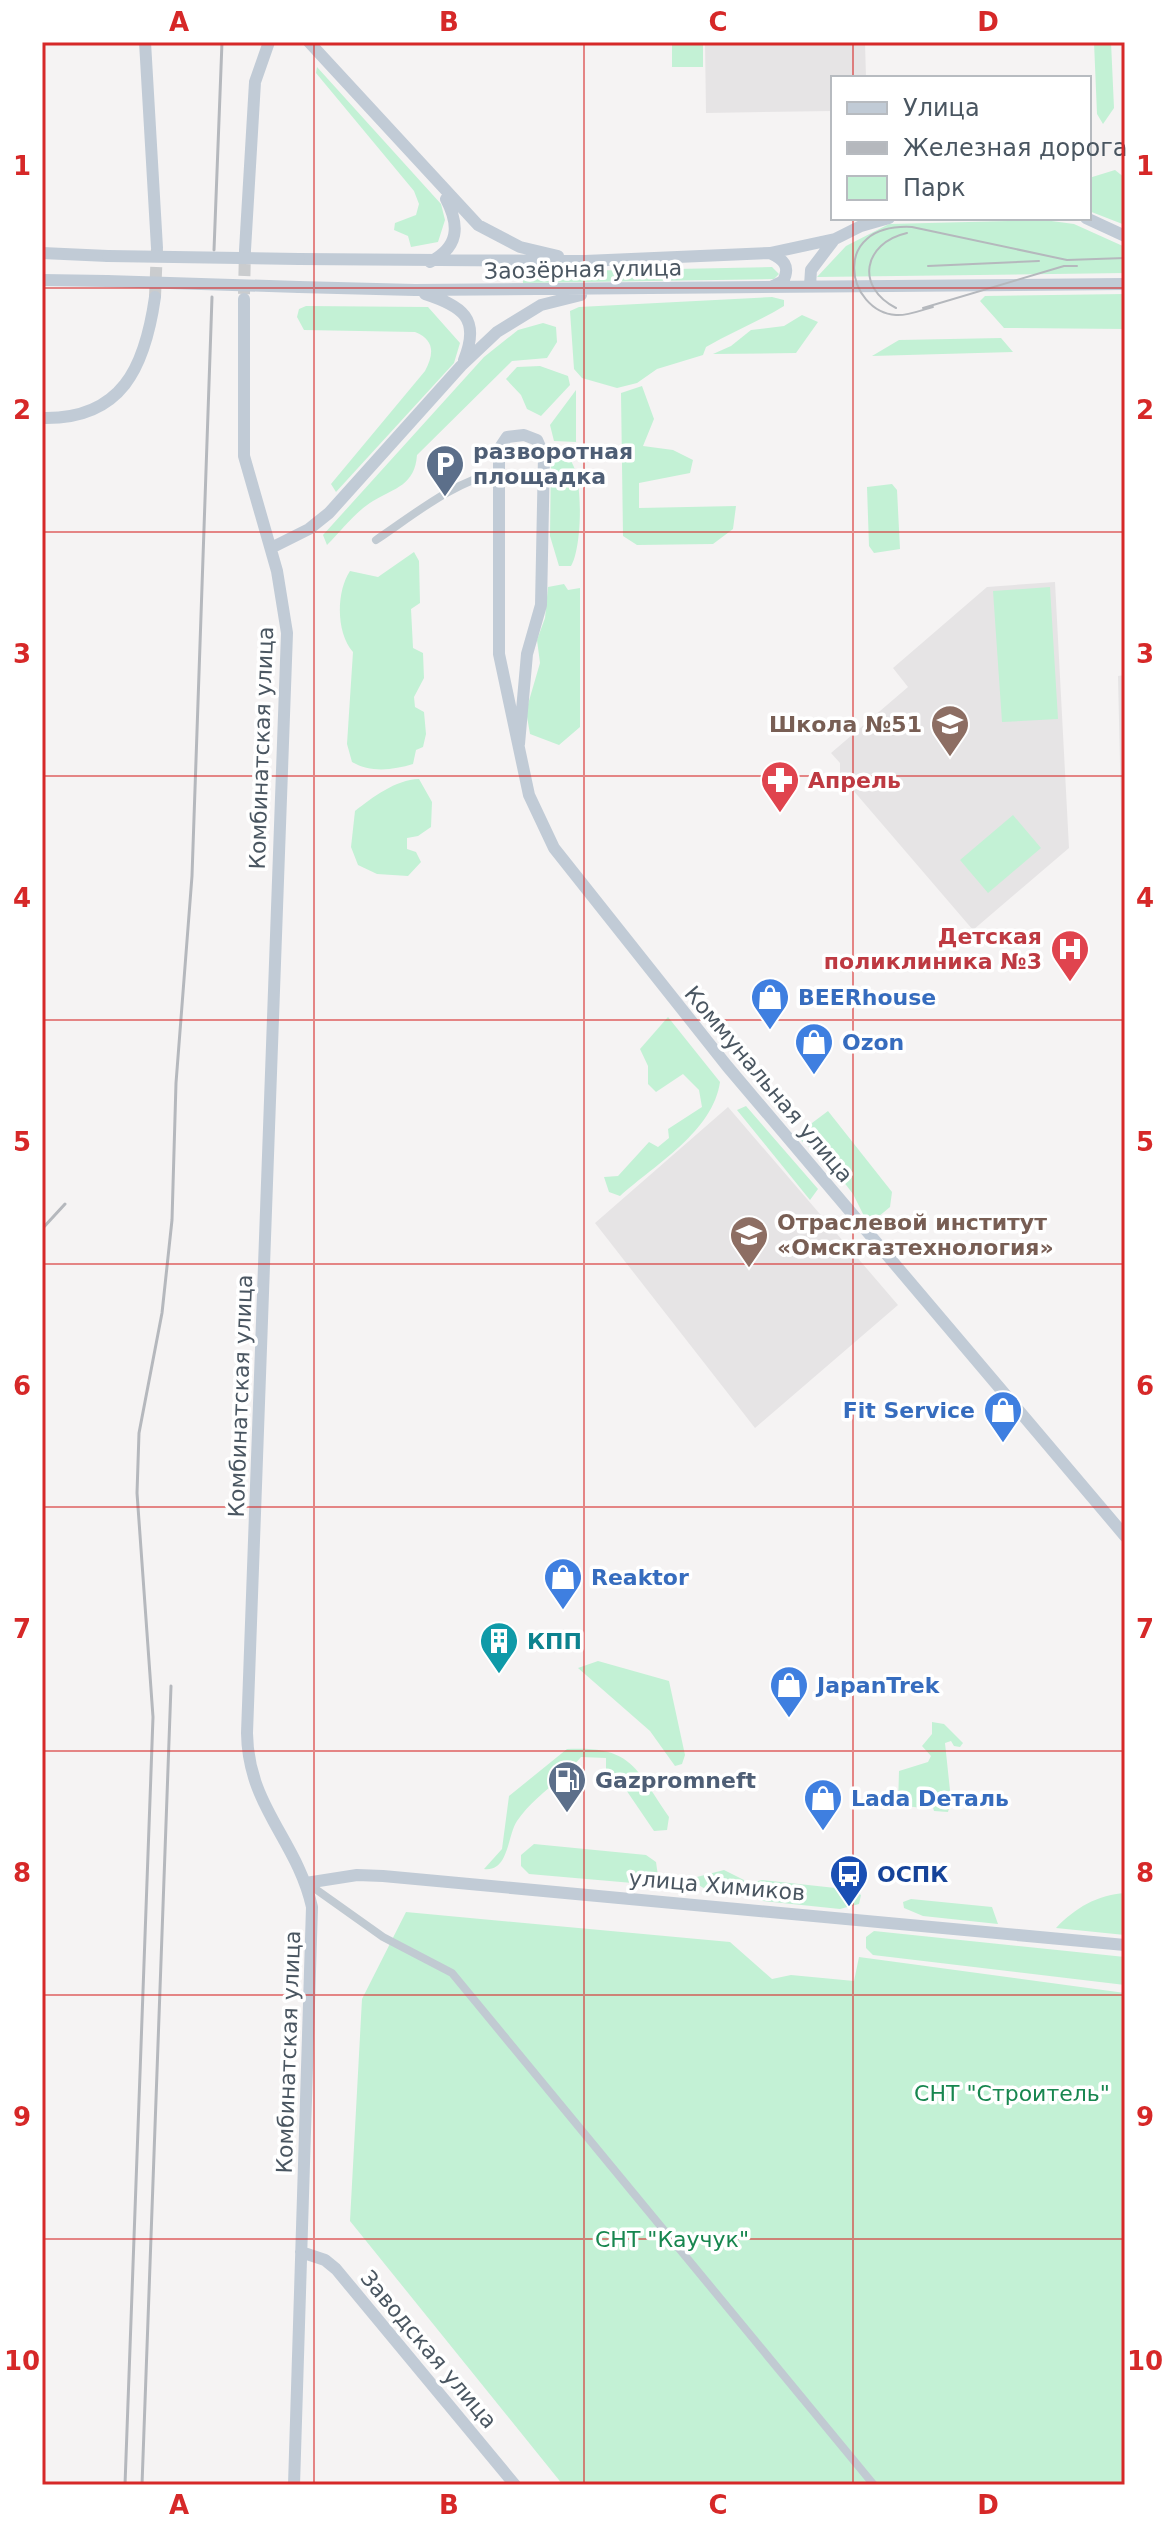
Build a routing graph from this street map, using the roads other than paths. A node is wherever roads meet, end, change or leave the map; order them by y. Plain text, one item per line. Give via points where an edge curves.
1 (145, 42) edge
2 (269, 42) edge
3 (309, 42) edge
4 (441, 189) junction
5 (882, 220) edge
6 (1090, 220) edge
7 (1125, 236) edge
8 (835, 239) junction
9 (157, 248) tunnel mouth
10 (245, 250) tunnel mouth
11 (42, 253) edge
12 (770, 253) junction
13 (585, 261) junction
14 (428, 263) junction
15 (42, 280) edge
16 (1125, 284) edge
17 (773, 286) junction
18 (810, 286) junction
19 (605, 289) junction
20 (415, 290) junction
21 (155, 297) tunnel mouth
22 (244, 299) tunnel mouth
23 (461, 366) junction
24 (42, 418) edge
25 (499, 472) junction
26 (376, 540) dead end
27 (271, 548) junction
28 (519, 744) junction
29 (1125, 1536) edge
30 (306, 1883) junction
31 (1125, 1945) edge
32 (301, 2252) junction
33 (294, 2485) edge
34 (515, 2485) edge
35 (874, 2485) edge

1 - 9 main road
2 - 10 main road via 255,82
3 - 4 main road
4 - 13 main road via 498,238
4 - 14 main road via 455,218 455,239
5 - 8 main road, Заозёрная улица
6 - 7 main road
8 - 12 main road, Заозёрная улица
8 - 18 main road via 811,270
11 - 14 main road, Заозёрная улица, bridge
12 - 13 main road, Заозёрная улица
12 - 17 main road via 786,266 783,281
13 - 14 main road, Заозёрная улица
15 - 20 main road, Заозёрная улица, bridge
16 - 18 main road, Заозёрная улица
17 - 18 main road, Заозёрная улица
17 - 19 main road, Заозёрная улица
19 - 20 main road, Заозёрная улица
19 - 23 main road via 522,314
20 - 23 main road via 450,302 469,322 471,336
21 - 24 main road via 146,345 118,393 84,415
22 - 27 main road, Комбинатская улица via 244,456
23 - 27 main road via 329,513
25 - 26 street via 446,492
25 - 28 main road, Коммунальная улица via 499,654
25 - 28 main road, Коммунальная улица via 499,449 507,437 537,440 544,456 541,605 527,654
27 - 30 main road, Комбинатская улица via 287,633 247,1754 260,1801
28 - 29 main road, Коммунальная улица via 538,820 584,891
30 - 31 main road, улица Химиков via 383,1876
30 - 32 main road, Комбинатская улица via 313,1930
30 - 35 street via 383,1937 452,1973
32 - 33 main road, Комбинатская улица
32 - 34 main road, Заводская улица via 336,2269

